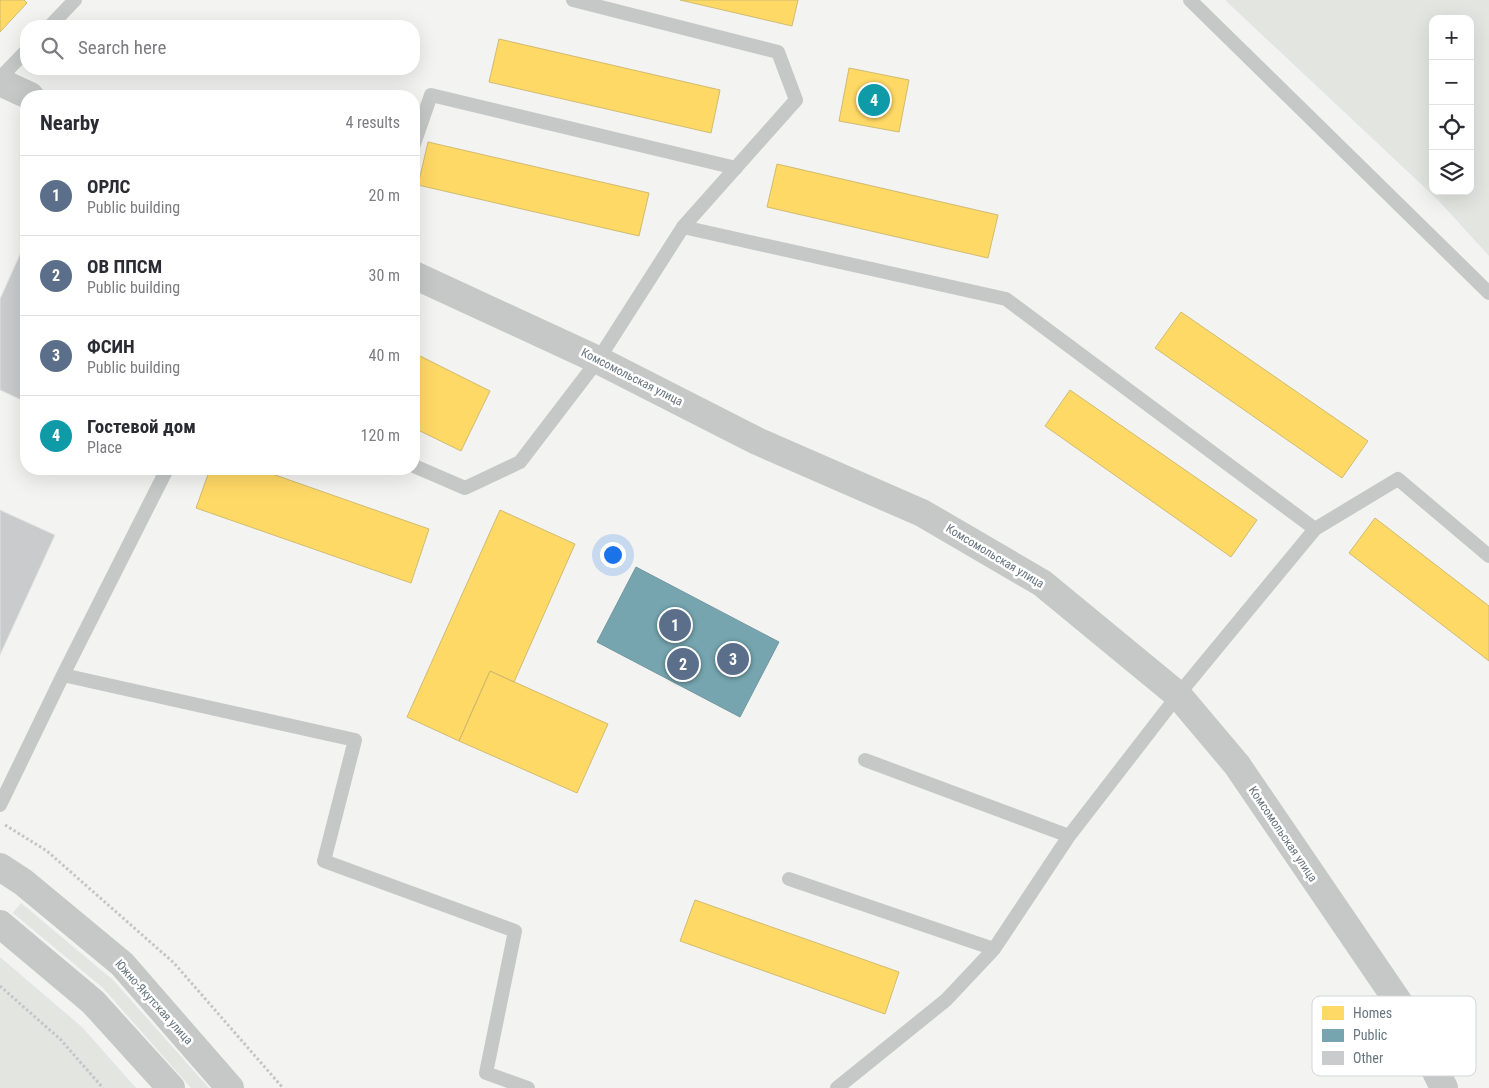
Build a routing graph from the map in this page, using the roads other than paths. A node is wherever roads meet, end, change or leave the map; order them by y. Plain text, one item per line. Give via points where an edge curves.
1 (76, 0) edge
2 (573, 0) edge
3 (1190, 0) edge
4 (56, 20) edge
5 (20, 57) edge
6 (0, 78) edge
7 (0, 82) edge
8 (20, 91) edge
9 (420, 127) edge
10 (736, 168) junction
11 (684, 227) junction
12 (420, 278) edge
13 (1489, 293) edge
14 (598, 360) junction
15 (420, 469) edge
16 (164, 475) edge
17 (1315, 529) junction
18 (1489, 556) edge
19 (63, 675) junction
20 (1178, 695) junction
21 (865, 760) dead end
22 (0, 805) edge
23 (1069, 836) junction
24 (0, 867) edge
25 (789, 879) dead end
26 (0, 924) edge
27 (994, 949) junction
28 (1394, 996) edge
29 (1438, 1076) edge
30 (171, 1088) edge
31 (230, 1088) edge
32 (528, 1088) edge
33 (837, 1088) edge
34 (1444, 1088) edge

1 - 4 lane
2 - 10 lane via 778,52 796,100
3 - 13 lane
5 - 6 lane
7 - 8 street
9 - 10 lane via 431,95
10 - 11 lane
11 - 14 lane
11 - 17 lane via 1006,299
12 - 14 street, Комсомольская улица
14 - 15 lane via 520,462 464,488
14 - 20 street, Комсомольская улица via 757,441 922,513 1042,583
16 - 19 lane
17 - 18 lane via 1398,479
17 - 20 lane
19 - 22 lane
19 - 32 lane via 355,740 324,861 514,931 486,1073
20 - 23 lane
20 - 28 street, Комсомольская улица via 1237,766
21 - 23 lane
23 - 27 lane
24 - 31 street, Южно-Якутская улица via 23,882 122,964
25 - 27 lane
26 - 30 street via 93,1002
27 - 33 lane via 946,1000
29 - 34 street, Комсомольская улица

